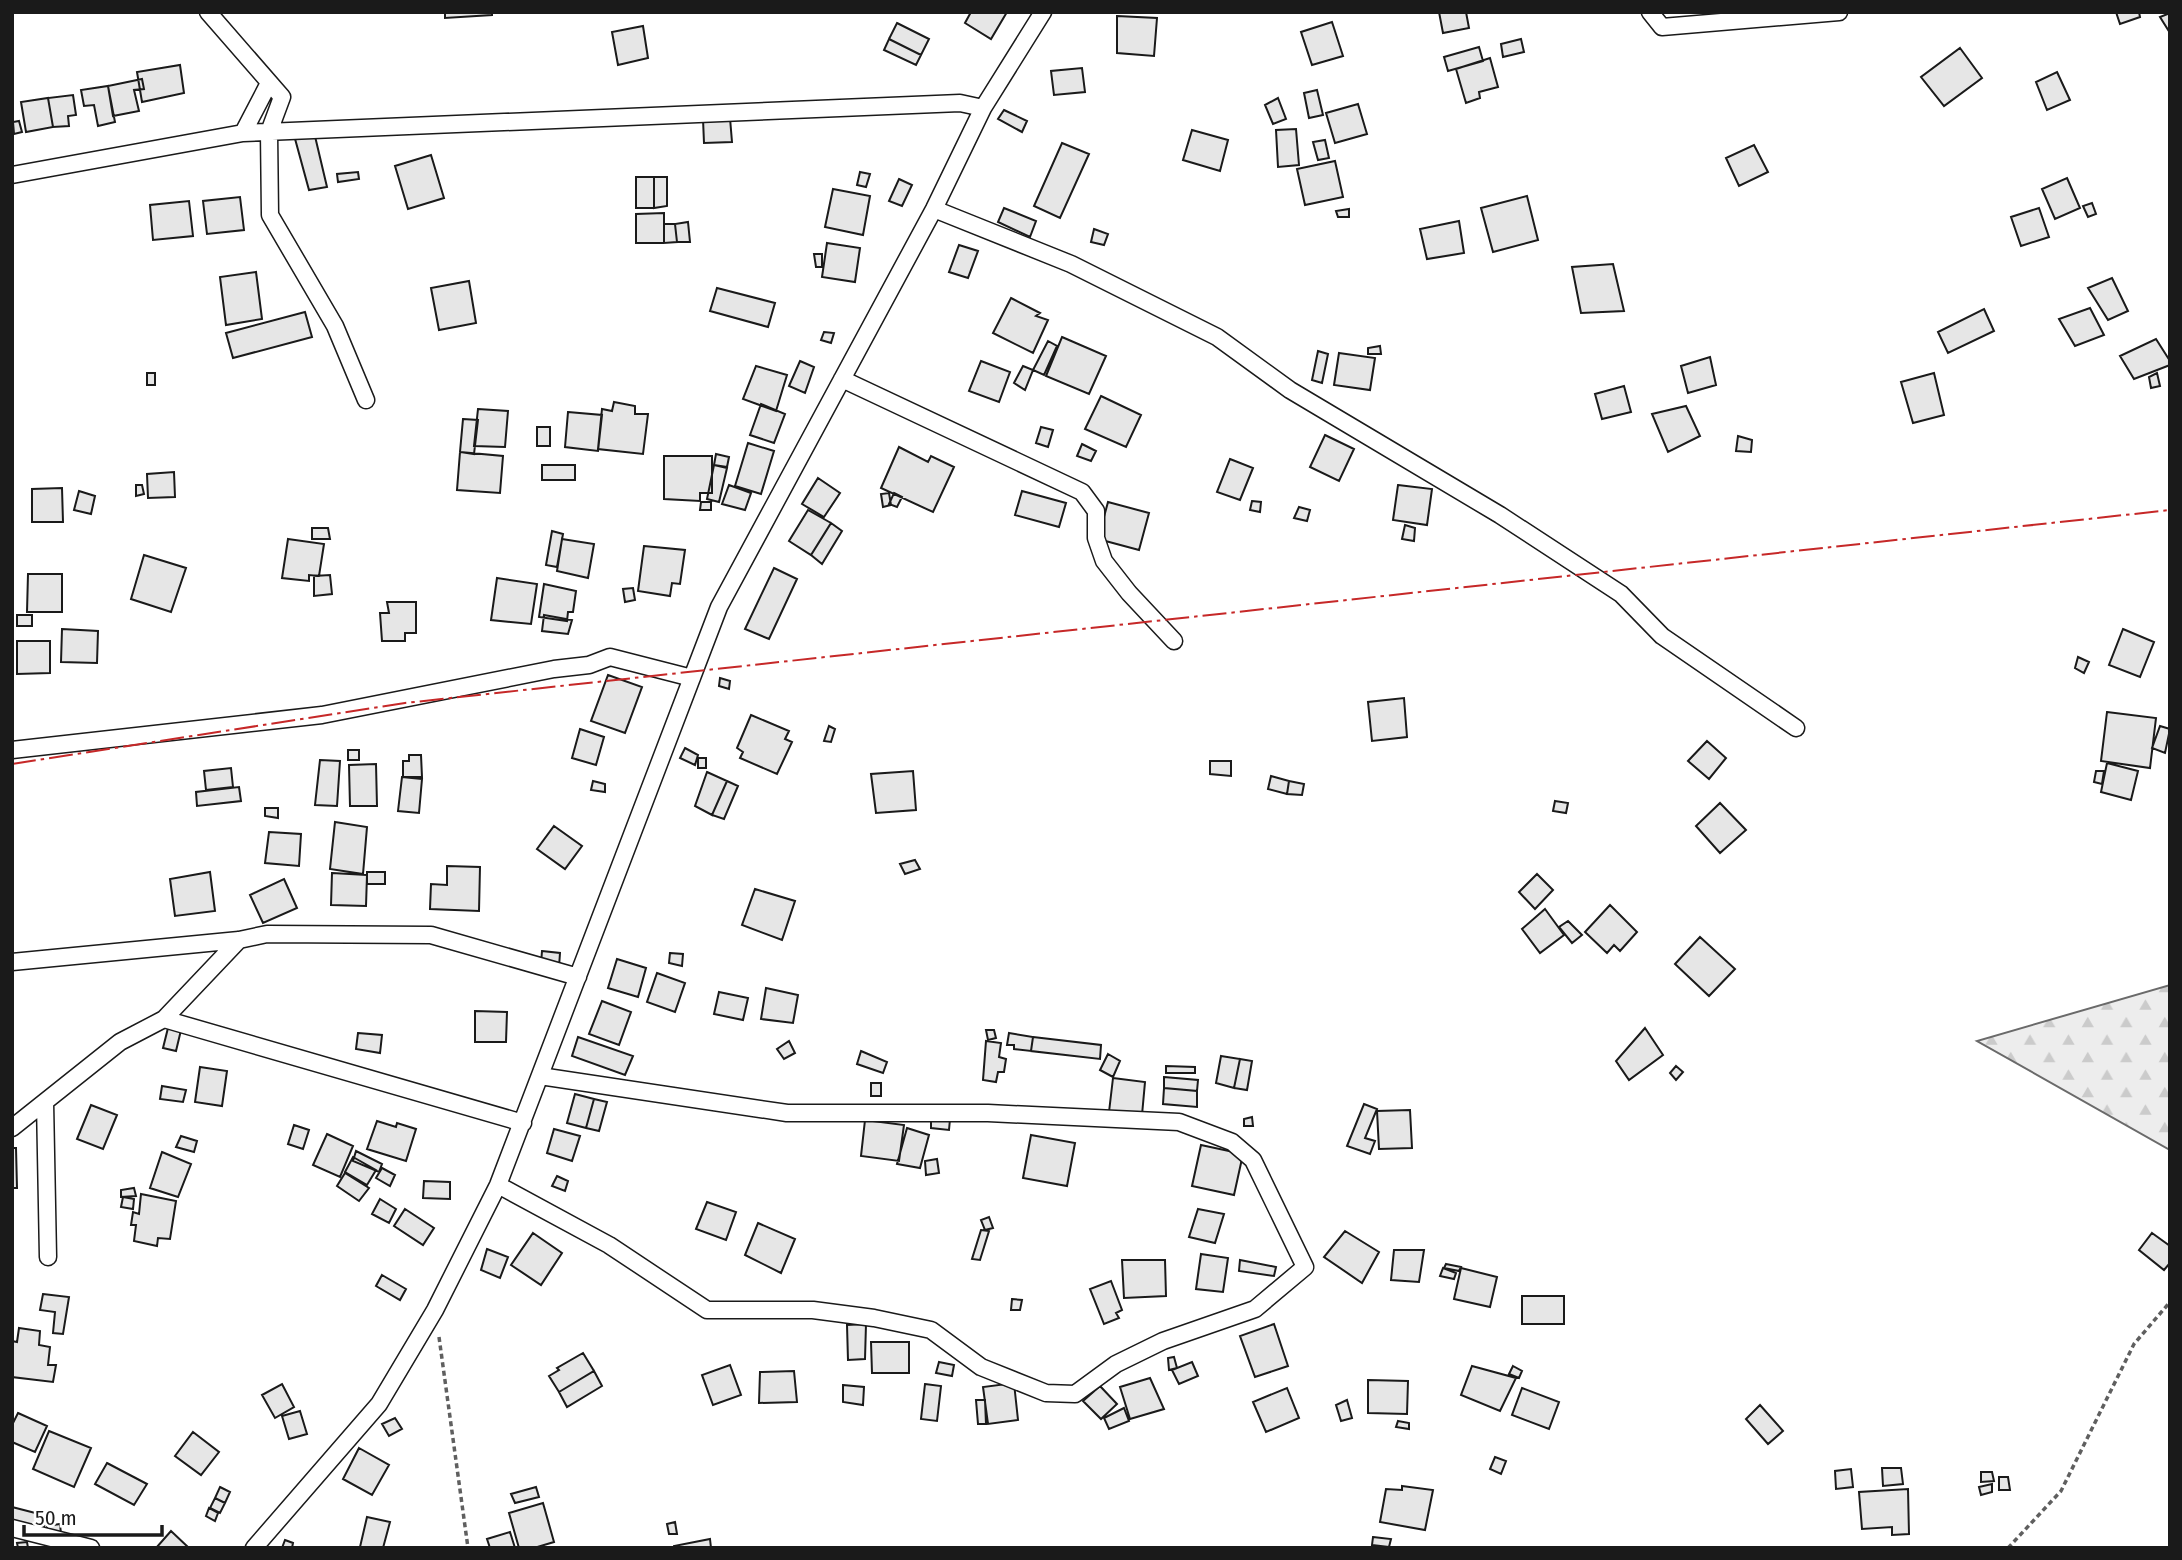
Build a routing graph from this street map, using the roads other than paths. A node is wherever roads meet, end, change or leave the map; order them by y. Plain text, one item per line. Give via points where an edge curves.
1 (208, 12) edge
2 (1043, 12) edge
3 (1650, 12) edge
4 (1839, 12) edge
5 (269, 83) junction
6 (983, 108) junction
7 (269, 132) junction
8 (243, 133) junction
9 (12, 175) edge
10 (934, 209) junction
11 (842, 379) junction
12 (366, 400) dead end
13 (1174, 641) dead end
14 (692, 678) junction
15 (1796, 728) dead end
16 (12, 750) edge
17 (239, 940) junction
18 (12, 962) edge
19 (578, 977) junction
20 (164, 1019) junction
21 (540, 1076) junction
22 (45, 1102) junction
23 (523, 1123) junction
24 (12, 1128) edge
25 (498, 1185) junction
26 (48, 1257) dead end
27 (12, 1528) edge
28 (91, 1548) edge
29 (254, 1548) edge

1 - 5 street
2 - 6 street
3 - 4 street via 1662,27
5 - 7 street via 282,97
5 - 8 street
6 - 7 street via 960,103
6 - 10 street
7 - 8 street
7 - 12 street via 270,215 335,326
8 - 9 street
10 - 11 street
10 - 15 street via 1071,264 1217,338 1290,390 1500,515 1621,594 1662,636
11 - 13 street via 1082,492 1096,511 1096,538 1104,561
11 - 14 street via 719,607
14 - 16 street via 610,657 589,665 322,715
14 - 19 street
17 - 18 street
17 - 19 street via 267,934 430,935
17 - 20 street
19 - 21 street
20 - 22 street via 120,1042
20 - 23 street
21 - 23 street
21 - 25 street via 787,1113 988,1113 1179,1122 1232,1142 1253,1160 1305,1267 1255,1309 1163,1341 1116,1364 1075,1394 1046,1393 981,1367 931,1330 813,1310 707,1310 609,1245
22 - 24 street
22 - 26 street
23 - 25 street
25 - 29 street via 435,1310 379,1404
27 - 28 street

